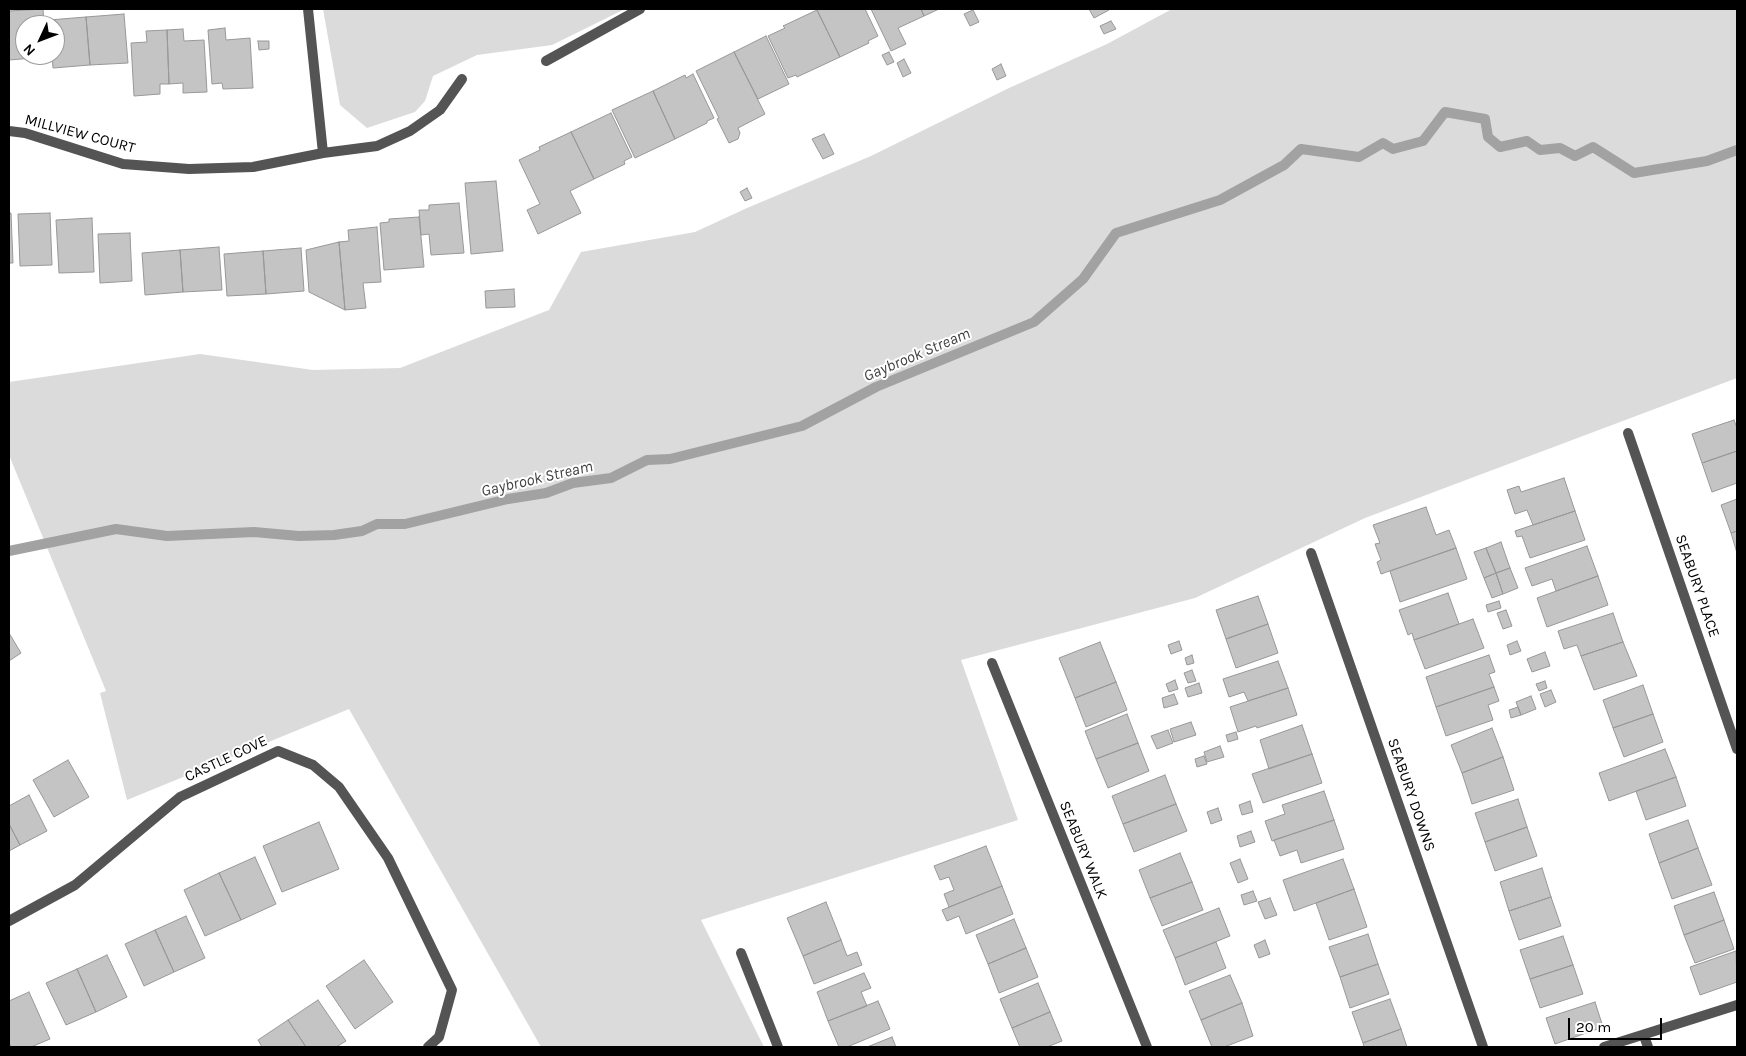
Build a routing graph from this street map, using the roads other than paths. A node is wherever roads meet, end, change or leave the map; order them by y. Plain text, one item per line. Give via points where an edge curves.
1 (308, 9) edge
2 (640, 9) edge
3 (546, 60) dead end
4 (462, 79) dead end
5 (9, 131) edge
6 (323, 153) junction
7 (1628, 433) dead end
8 (1311, 553) dead end
9 (992, 663) dead end
10 (1737, 749) edge
11 (9, 921) edge
12 (741, 953) dead end
13 (1737, 1005) edge
14 (1644, 1036) junction
15 (428, 1047) edge
16 (778, 1047) edge
17 (1147, 1047) edge
18 (1483, 1047) edge
19 (1604, 1047) edge
20 (1648, 1047) edge

1 - 6 street
2 - 3 street
4 - 6 street, MILLVIEW COURT via 440,110 410,132 377,146
5 - 6 street, MILLVIEW COURT via 25,133 123,164 189,169 254,166
7 - 10 street, SEABURY PLACE
8 - 18 street, SEABURY DOWNS
9 - 17 street, SEABURY WALK
11 - 15 street, CASTLE COVE via 75,885 180,797 278,751 313,765 339,787 388,858 452,990 439,1037
12 - 16 street
13 - 14 street
14 - 19 street
14 - 20 street

